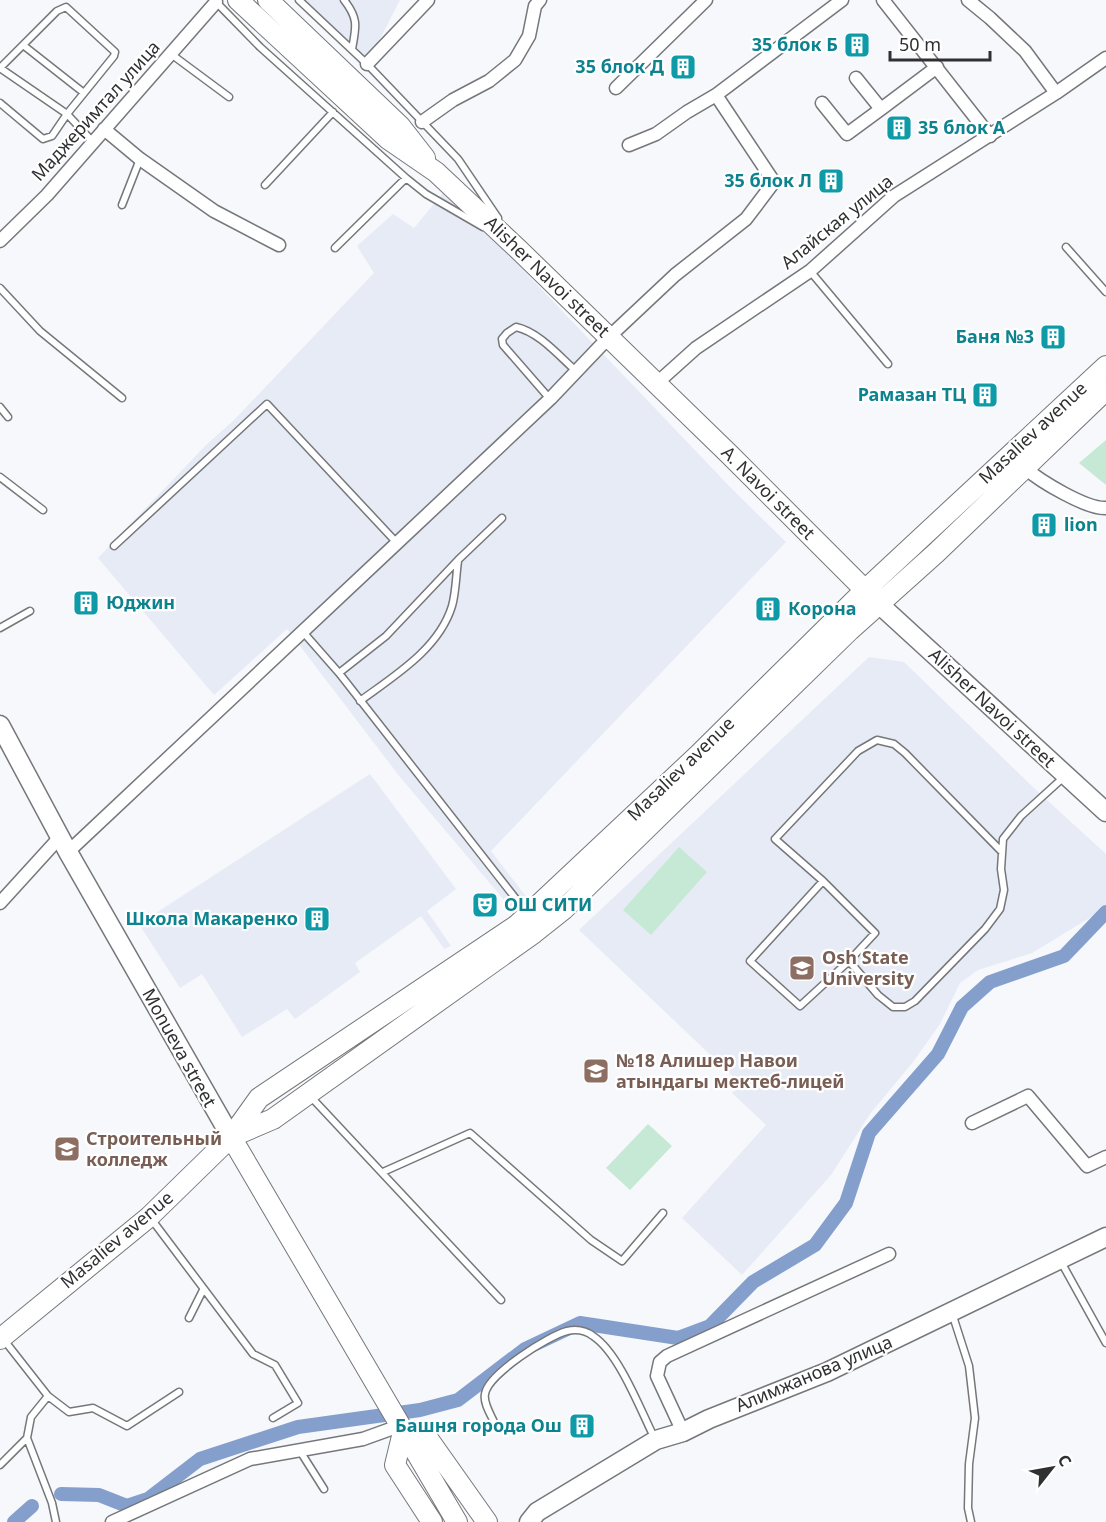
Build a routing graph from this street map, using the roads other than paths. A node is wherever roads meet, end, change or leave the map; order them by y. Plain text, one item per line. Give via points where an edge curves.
1 (238, 0) edge
2 (268, 0) edge
3 (299, 0) edge
4 (344, 0) edge
5 (428, 0) edge
6 (540, 0) edge
7 (706, 0) edge
8 (843, 0) edge
9 (883, 0) edge
10 (968, 0) edge
11 (215, 1) edge
12 (23, 45) junction
13 (352, 49) junction
14 (171, 54) junction
15 (1106, 58) edge
16 (367, 63) junction
17 (937, 67) junction
18 (0, 68) edge
19 (856, 78) dead end
20 (616, 88) dead end
21 (84, 93) junction
22 (1056, 93) junction
23 (716, 95) junction
24 (229, 97) dead end
25 (0, 103) edge
26 (822, 103) dead end
27 (881, 109) junction
28 (333, 112) junction
29 (67, 114) junction
30 (422, 122) junction
31 (104, 129) junction
32 (990, 136) junction
33 (93, 142) junction
34 (629, 146) dead end
35 (140, 159) junction
36 (436, 172) junction
37 (406, 178) junction
38 (265, 185) dead end
39 (122, 205) dead end
40 (0, 241) edge
41 (279, 245) dead end
42 (1066, 247) dead end
43 (335, 248) dead end
44 (518, 249) junction
45 (810, 270) junction
46 (0, 288) edge
47 (1106, 292) edge
48 (609, 337) junction
49 (888, 364) dead end
50 (1106, 366) edge
51 (576, 371) junction
52 (657, 383) junction
53 (1106, 390) edge
54 (122, 398) dead end
55 (550, 399) junction
56 (0, 407) edge
57 (8, 417) dead end
58 (1025, 468) junction
59 (0, 477) edge
60 (1106, 508) edge
61 (43, 510) dead end
62 (502, 518) dead end
63 (397, 543) junction
64 (114, 546) dead end
65 (458, 560) junction
66 (865, 590) junction
67 (879, 604) junction
68 (30, 611) dead end
69 (0, 628) edge
70 (303, 632) junction
71 (339, 673) junction
72 (360, 701) junction
73 (0, 725) edge
74 (5, 747) edge
75 (1065, 775) junction
76 (1106, 812) edge
77 (64, 844) junction
78 (1002, 852) junction
79 (823, 881) junction
80 (0, 903) edge
81 (528, 914) junction
82 (849, 961) junction
83 (309, 1095) junction
84 (972, 1123) dead end
85 (231, 1137) junction
86 (1106, 1157) edge
87 (383, 1172) junction
88 (663, 1213) dead end
89 (149, 1217) junction
90 (1106, 1237) edge
91 (889, 1254) dead end
92 (1060, 1260) junction
93 (203, 1290) junction
94 (501, 1300) dead end
95 (951, 1312) junction
96 (189, 1318) dead end
97 (1, 1338) edge
98 (1106, 1342) edge
99 (179, 1392) dead end
100 (48, 1396) junction
101 (273, 1418) dead end
102 (396, 1421) junction
103 (495, 1424) dead end
104 (683, 1432) junction
105 (27, 1438) junction
106 (656, 1440) junction
107 (300, 1450) junction
108 (0, 1465) edge
109 (324, 1489) dead end
110 (56, 1522) edge
111 (112, 1522) edge
112 (432, 1522) edge
113 (457, 1522) edge
114 (487, 1522) edge
115 (529, 1522) edge
116 (971, 1522) edge

1 - 36 main road, Alisher Navoi street via 388,139
2 - 36 main road, Alisher Navoi street via 400,126
3 - 13 lane
4 - 13 lane via 356,19
5 - 16 street
6 - 30 street via 535,6 529,36 515,60 489,81 453,99
7 - 20 street
8 - 23 street
9 - 17 street
10 - 22 street via 1024,51
11 - 14 street, Маджеримтал улица
11 - 28 lane
12 - 18 lane
12 - 21 lane
12 - 21 lane via 57,11 66,8 115,52
13 - 16 lane
14 - 24 lane
14 - 31 street, Маджеримтал улица
15 - 22 street, Алайская улица
16 - 30 lane
17 - 27 street
17 - 32 street
18 - 29 lane
19 - 27 street
21 - 29 lane
22 - 32 street, Алайская улица
23 - 34 street via 656,134
23 - 48 street via 774,182 746,219 675,275
25 - 29 lane via 43,139 52,136
26 - 27 street via 847,134
28 - 37 lane
28 - 38 lane
29 - 33 lane
30 - 44 lane via 458,159
31 - 33 street, Маджеримтал улица
31 - 35 street
32 - 45 street, Алайская улица via 894,196
33 - 40 street, Маджеримтал улица
35 - 39 lane
35 - 41 street via 214,211
36 - 44 main road, Alisher Navoi street
37 - 43 lane
37 - 44 lane
42 - 47 lane
44 - 48 main road, Alisher Navoi street
45 - 49 lane
45 - 52 street, Алайская улица via 696,348
46 - 54 lane via 40,331
48 - 51 street
48 - 52 main road, Alisher Navoi street
50 - 66 main road, Masaliev avenue
51 - 55 street
51 - 55 lane via 522,328 507,333 503,345
52 - 66 main road, A. Navoi street
53 - 58 main road, Masaliev avenue
55 - 63 street
56 - 57 lane
58 - 60 street via 1081,501
58 - 67 main road, Masaliev avenue
59 - 61 lane
62 - 65 lane
63 - 64 lane via 267,404
63 - 70 street
65 - 71 lane via 386,636
65 - 72 lane via 452,606 439,634 415,659
66 - 67 main road, A. Navoi street
66 - 81 main road, Masaliev avenue via 697,756
67 - 75 street, Alisher Navoi street
67 - 83 main road, Masaliev avenue via 562,910
68 - 69 lane
70 - 71 lane
70 - 77 street
71 - 72 lane
72 - 81 lane
73 - 74 street, Monueva street
74 - 77 street, Monueva street
75 - 76 street, Alisher Navoi street
75 - 78 lane via 1021,816 1003,839
77 - 80 street
77 - 85 street, Monueva street
78 - 79 lane via 905,753 894,744 877,740 858,751 775,839
78 - 82 lane via 1004,890 1000,909 915,1001 905,1007 893,1007
79 - 82 lane via 875,933
79 - 82 lane via 750,961 800,1006
81 - 85 main road, Masaliev avenue via 259,1098
83 - 85 main road, Masaliev avenue via 273,1119
83 - 87 lane
84 - 86 street via 1028,1096 1087,1166
85 - 89 main road, Masaliev avenue
85 - 102 main road, Monueva street
87 - 88 lane via 470,1133 591,1240 622,1261
87 - 94 lane
89 - 93 lane
89 - 97 main road, Masaliev avenue
90 - 92 street, Алимжанова улица
91 - 104 street via 660,1362 657,1376
92 - 95 street, Алимжанова улица
92 - 98 lane
93 - 96 lane
93 - 101 lane via 253,1354 275,1365 298,1404
95 - 104 street, Алимжанова улица via 827,1372
95 - 116 lane via 969,1366 975,1418 969,1464
97 - 100 lane
99 - 100 lane via 127,1426 93,1408 69,1412
100 - 105 lane via 31,1417
102 - 107 street via 363,1438
102 - 112 main road via 395,1465
102 - 113 main road, Monueva street
102 - 114 main road via 429,1440
103 - 106 lane via 484,1397 490,1384 538,1345 579,1330 594,1336 609,1351
104 - 106 street, Алимжанова улица
105 - 108 lane
105 - 110 lane
106 - 115 street, Алимжанова улица via 537,1512
107 - 109 lane
107 - 111 street via 250,1459

